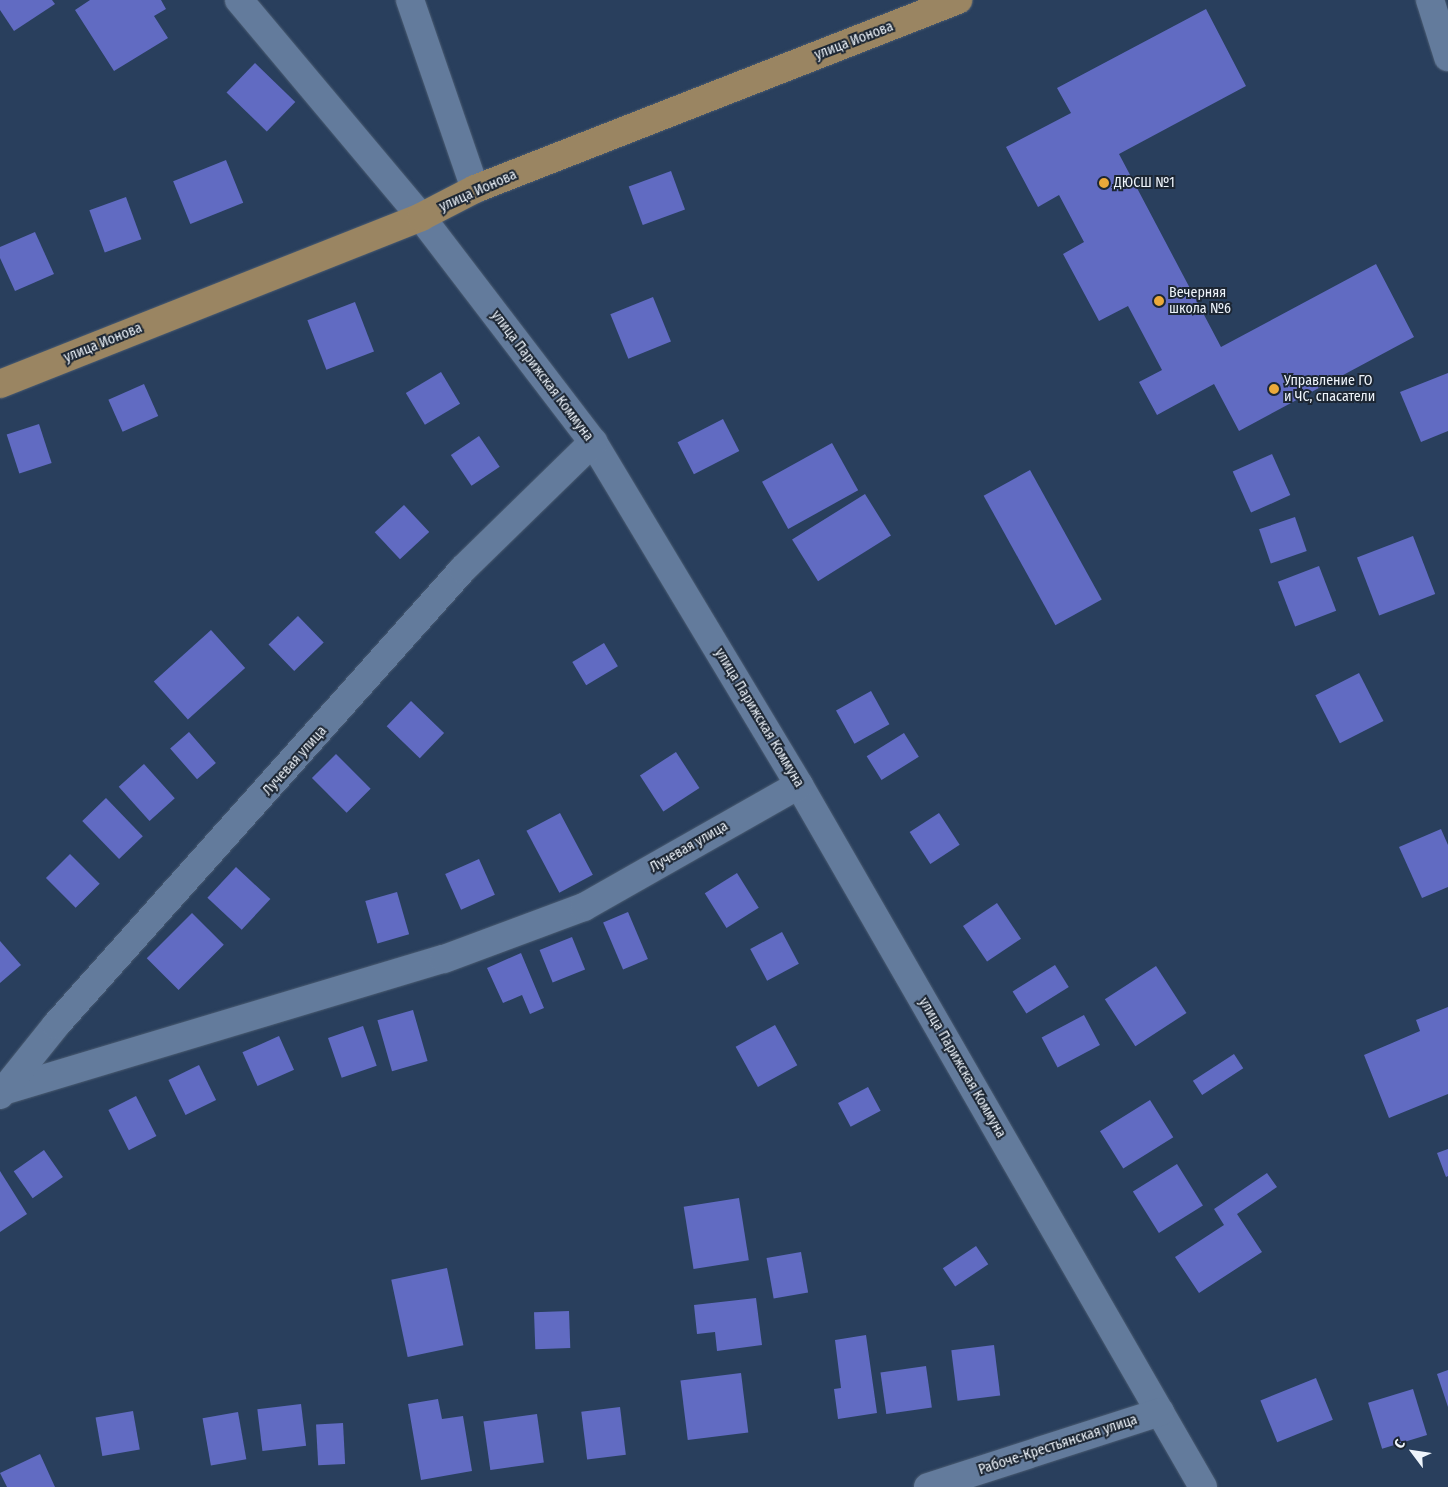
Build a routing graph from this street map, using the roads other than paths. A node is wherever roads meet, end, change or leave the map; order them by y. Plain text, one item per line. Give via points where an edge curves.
1 (239, 0) edge
2 (410, 0) edge
3 (958, 0) edge
4 (1430, 0) edge
5 (1448, 57) edge
6 (475, 189) junction
7 (421, 217) junction
8 (0, 384) edge
9 (594, 442) junction
10 (799, 784) junction
11 (3, 1093) edge
12 (1160, 1412) junction
13 (928, 1487) edge
14 (1203, 1487) edge

1 - 7 street, улица Парижская Коммуна
2 - 6 street
3 - 6 main road, улица Ионова
4 - 5 street
6 - 7 main road, улица Ионова
7 - 8 main road, улица Ионова
7 - 9 street, улица Парижская Коммуна
9 - 10 street, улица Парижская Коммуна
9 - 11 street, Лучевая улица via 463,569 56,1025
10 - 11 street, Лучевая улица via 584,907 444,959
10 - 12 street, улица Парижская Коммуна
12 - 13 street, Рабоче-Крестьянская улица
12 - 14 street, улица Парижская Коммуна

